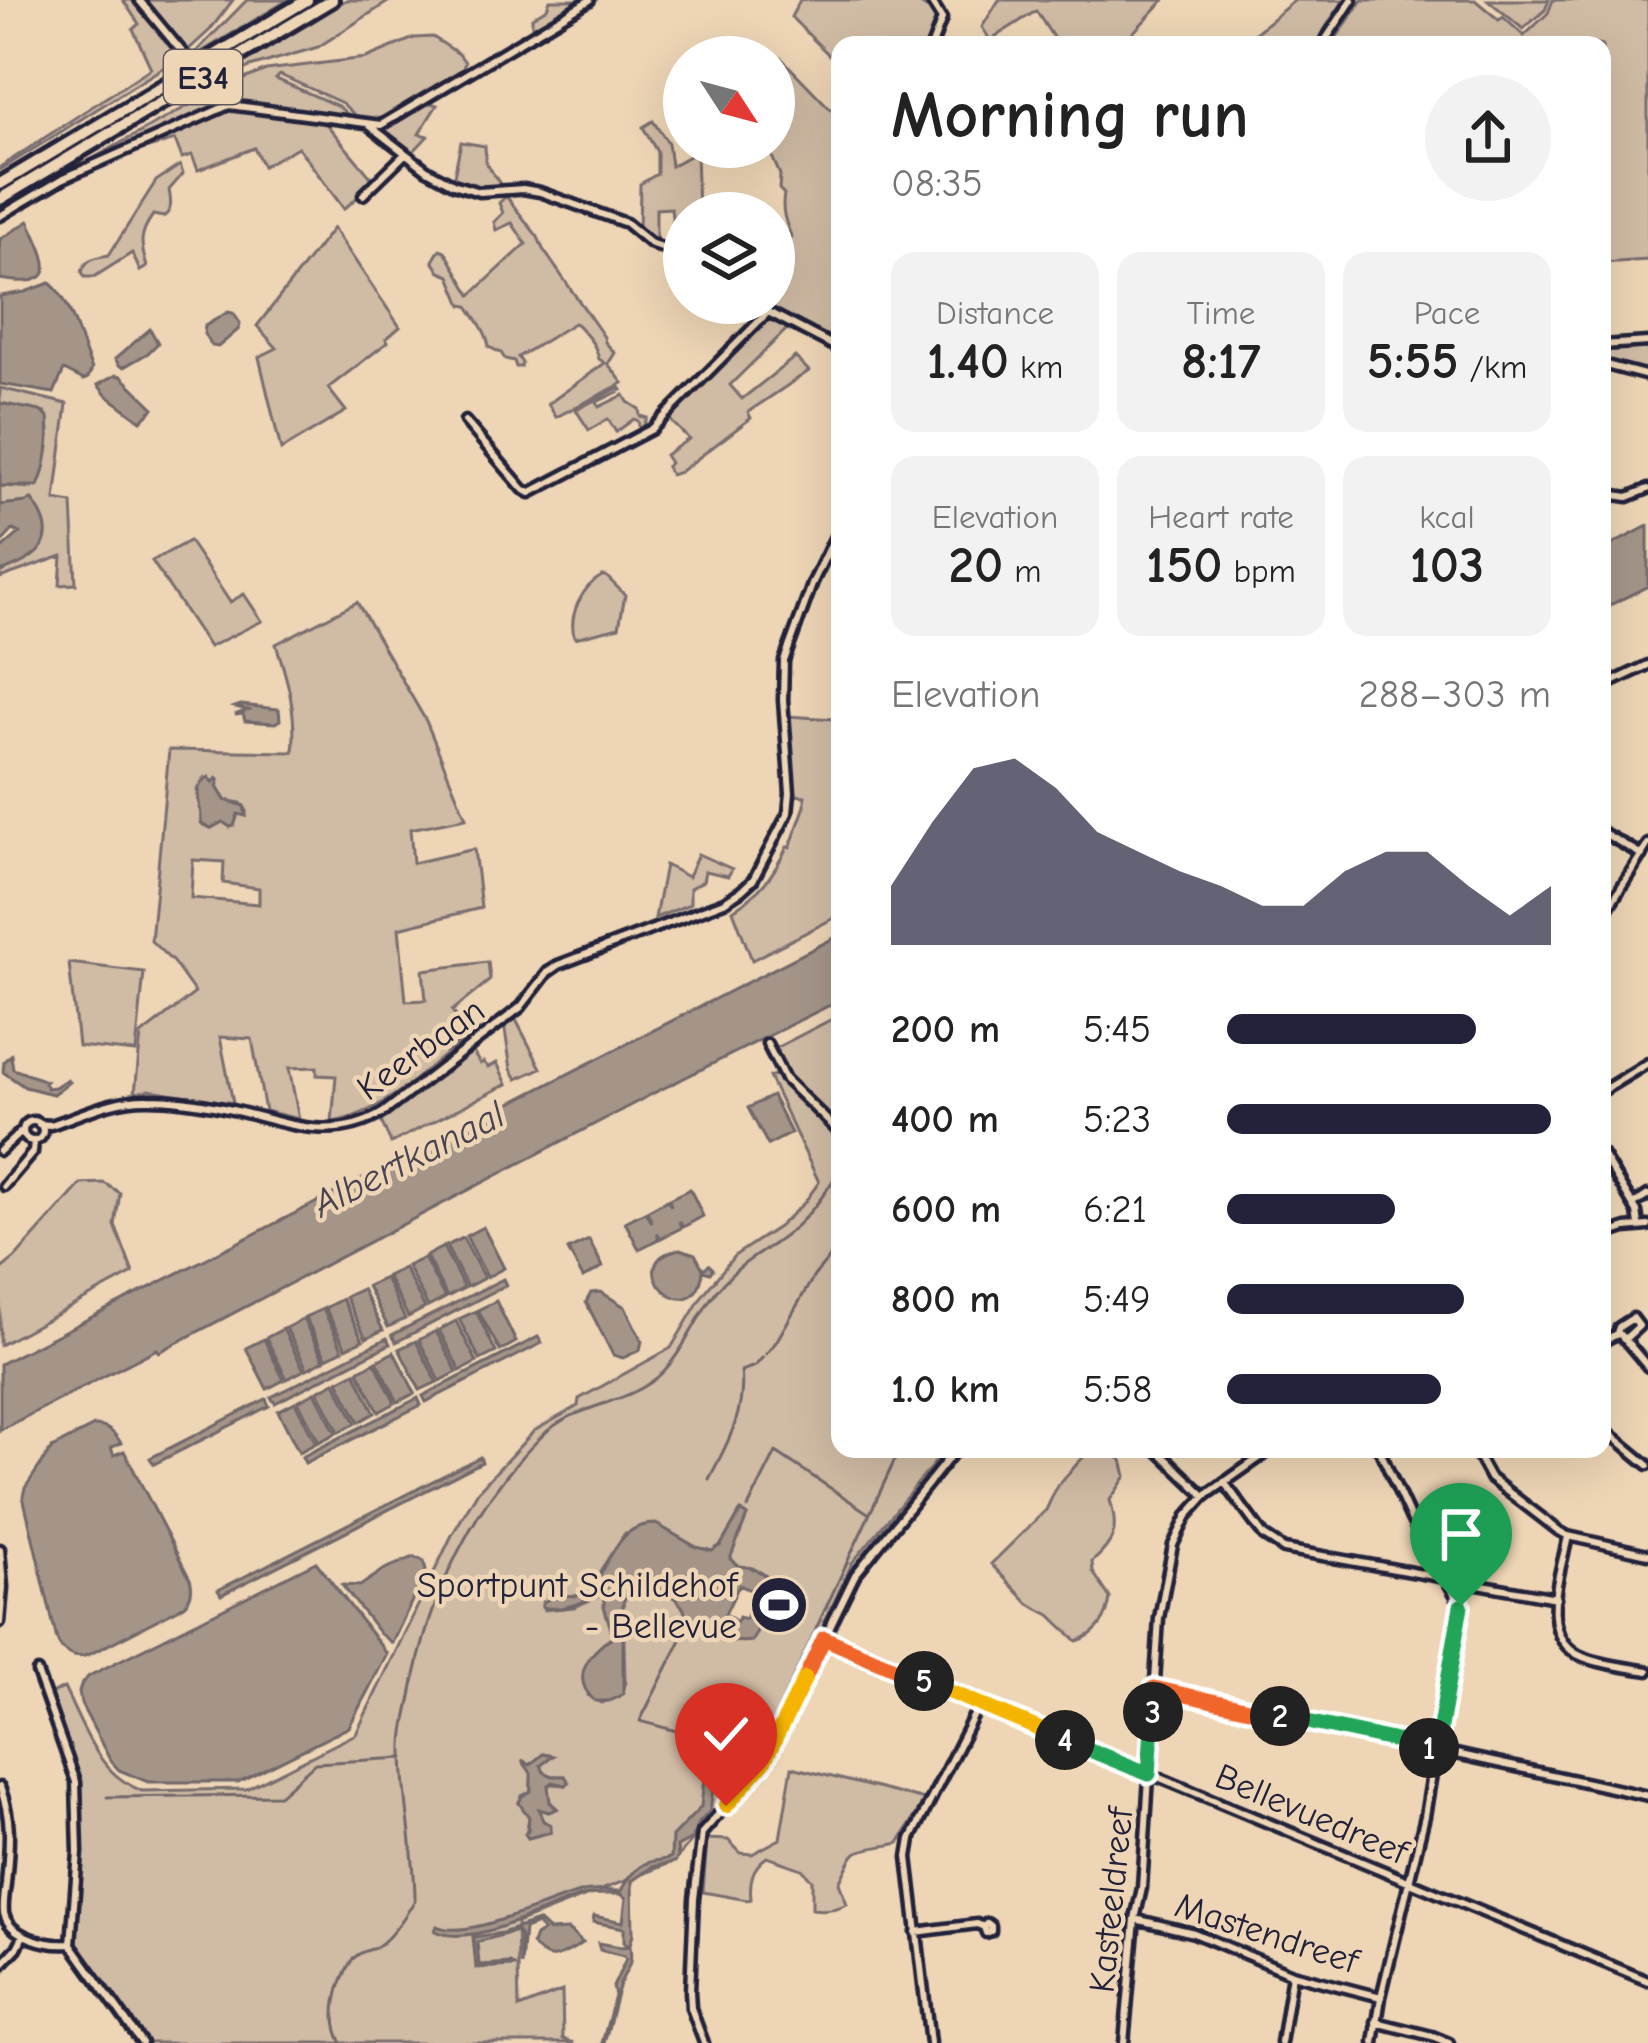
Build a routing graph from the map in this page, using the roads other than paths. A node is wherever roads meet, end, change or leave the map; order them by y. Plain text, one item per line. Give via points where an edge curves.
1 (139, 0) edge
2 (307, 0) edge
3 (332, 0) edge
4 (590, 0) edge
5 (930, 0) edge
6 (1352, 0) edge
7 (935, 36) edge
8 (1328, 36) edge
9 (230, 105) junction
10 (367, 124) junction
11 (405, 154) junction
12 (0, 184) edge
13 (363, 195) dead end
14 (0, 199) edge
15 (0, 216) edge
16 (663, 249) edge
17 (756, 324) edge
18 (791, 324) edge
19 (1648, 342) edge
20 (831, 344) edge
21 (1611, 344) edge
22 (1611, 366) edge
23 (1648, 376) edge
24 (468, 420) dead end
25 (1648, 489) edge
26 (1611, 494) edge
27 (831, 545) edge
28 (1648, 665) edge
29 (1611, 683) edge
30 (1611, 837) edge
31 (1648, 844) edge
32 (1642, 855) junction
33 (1611, 904) edge
34 (767, 1044) dead end
35 (1648, 1063) edge
36 (1611, 1086) edge
37 (39, 1124) junction
38 (831, 1124) edge
39 (51, 1125) junction
40 (32, 1136) junction
41 (0, 1150) edge
42 (1611, 1169) edge
43 (4, 1186) dead end
44 (1648, 1196) edge
45 (1633, 1205) junction
46 (1644, 1226) edge
47 (1611, 1234) edge
48 (1617, 1334) junction
49 (1611, 1337) edge
50 (1626, 1338) junction
51 (1648, 1367) edge
52 (1611, 1434) edge
53 (949, 1458) edge
54 (1165, 1458) edge
55 (1259, 1458) edge
56 (1383, 1458) edge
57 (1479, 1458) edge
58 (1648, 1465) edge
59 (1224, 1483) junction
60 (1205, 1496) junction
61 (1568, 1536) junction
62 (0, 1549) edge
63 (1648, 1553) edge
64 (1446, 1579) junction
65 (1463, 1582) junction
66 (1556, 1598) junction
67 (1461, 1606) junction
68 (0, 1623) edge
69 (824, 1638) junction
70 (1648, 1671) edge
71 (37, 1672) dead end
72 (1154, 1688) junction
73 (980, 1705) junction
74 (1436, 1750) junction
75 (1149, 1774) junction
76 (0, 1787) edge
77 (1648, 1796) edge
78 (3, 1874) edge
79 (1410, 1882) junction
80 (3, 1890) edge
81 (1135, 1919) junction
82 (984, 1927) dead end
83 (916, 1932) junction
84 (23, 1935) junction
85 (71, 1943) junction
86 (0, 1966) edge
87 (1292, 1974) junction
88 (1648, 1981) edge
89 (1382, 1996) junction
90 (1376, 2022) junction
91 (142, 2043) edge
92 (704, 2043) edge
93 (930, 2043) edge
94 (1124, 2043) edge
95 (1281, 2043) edge
96 (1374, 2043) edge
97 (1449, 2043) edge

1 - 9 street, bridge
2 - 12 highway, E34
3 - 14 highway, E34
4 - 10 street via 389,122
5 - 7 street via 942,19
6 - 8 street
9 - 10 street
9 - 15 street via 64,178
10 - 11 street
11 - 13 street
11 - 16 street via 464,188 523,189 604,213
17 - 24 street via 652,429 530,493
18 - 20 street
19 - 21 street
22 - 23 street
25 - 26 street
27 - 39 street, Keerbaan via 784,661 788,813 741,892 558,965 470,1048 358,1125 298,1127 147,1099
28 - 29 street
30 - 32 street
31 - 32 street
32 - 33 street
34 - 38 street via 785,1079
35 - 36 street
37 - 39 street, Keerbaan
37 - 40 street
37 - 40 street, Keerbaan via 29,1122
39 - 40 street, Keerbaan
40 - 41 street, Keerbaan
40 - 43 street via 30,1157
42 - 45 street
44 - 45 street
45 - 46 street
46 - 47 street
48 - 49 street
48 - 50 street
48 - 50 street via 1633,1318 1639,1326
50 - 51 street
52 - 58 street
53 - 69 street via 855,1575
54 - 60 street
55 - 59 street, Kasteeldreef
56 - 64 street
57 - 61 street via 1490,1478
59 - 60 street, Kasteeldreef
59 - 64 street via 1264,1536 1284,1549
60 - 72 street, Kasteeldreef via 1173,1545
61 - 63 street
61 - 66 street
62 - 68 street
64 - 65 street
64 - 67 street
65 - 66 street
65 - 67 street
66 - 70 street via 1555,1622 1569,1648
67 - 74 street
69 - 73 street, Bellevuedreef
69 - 92 street via 764,1762 702,1833 690,1991
71 - 85 street via 76,1782
72 - 74 street
72 - 75 street, Kasteeldreef
73 - 75 street, Bellevuedreef
73 - 83 street via 911,1839
74 - 77 street
74 - 79 street
75 - 79 street, Bellevuedreef
75 - 81 street, Kasteeldreef
76 - 78 street via 10,1823
78 - 80 street
79 - 88 street, Bellevuedreef
79 - 89 street
80 - 84 street via 6,1919
81 - 87 street, Mastendreef via 1214,1939
81 - 94 street, Kasteeldreef
82 - 83 street
83 - 93 street
84 - 85 street
84 - 86 street
85 - 91 street
87 - 89 street, Mastendreef
87 - 95 street
89 - 90 street
90 - 96 street
90 - 97 street, Mastendreef

